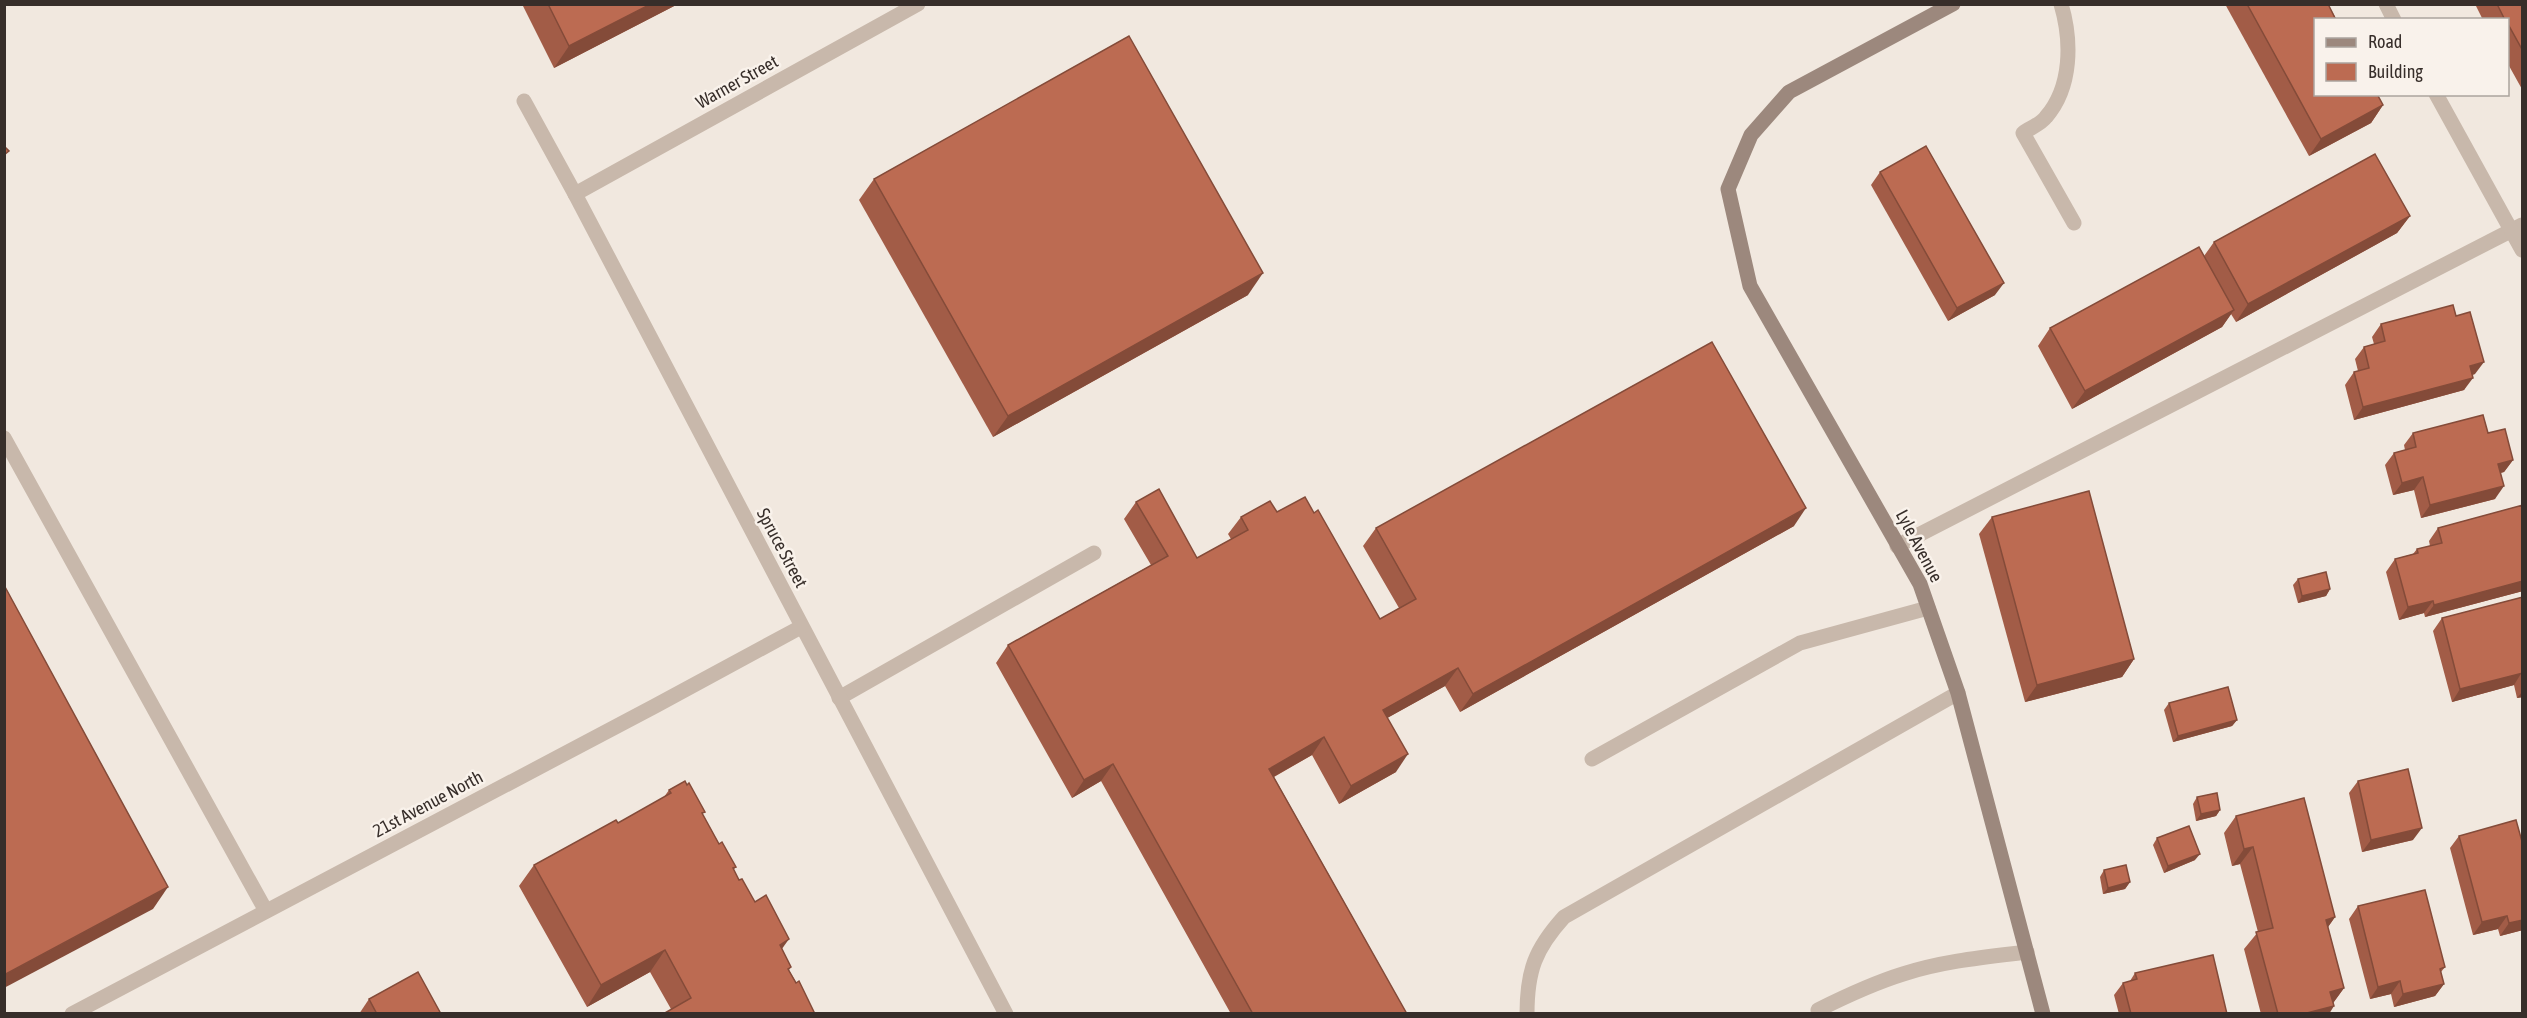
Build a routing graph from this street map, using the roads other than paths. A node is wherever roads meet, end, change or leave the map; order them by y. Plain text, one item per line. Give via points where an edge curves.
1 (918, 4) edge
2 (1953, 4) edge
3 (2061, 4) edge
4 (2386, 4) edge
5 (2393, 18) edge
6 (2437, 96) edge
7 (524, 101) dead end
8 (575, 194) junction
9 (2074, 223) dead end
10 (2518, 228) edge
11 (2523, 250) edge
12 (4, 438) edge
13 (1898, 546) junction
14 (1094, 554) dead end
15 (1928, 608) junction
16 (801, 627) junction
17 (1958, 693) junction
18 (839, 698) junction
19 (1592, 759) dead end
20 (266, 911) junction
21 (2027, 952) junction
22 (1818, 1010) dead end
23 (72, 1014) edge
24 (1006, 1014) edge
25 (1527, 1014) edge
26 (2043, 1014) edge

1 - 8 street, Warner Street
2 - 13 street, Lyle Avenue via 1789,92 1751,135 1728,189 1750,286
3 - 9 street via 2069,51 2062,88 2045,120 2023,133
4 - 5 street
6 - 10 street
7 - 8 street, Spruce Street
8 - 16 street, Spruce Street
10 - 11 street
10 - 13 street
12 - 20 street
13 - 15 street, Lyle Avenue via 1920,584
14 - 18 street
15 - 17 street, Lyle Avenue
15 - 19 street via 1800,644
16 - 18 street, Spruce Street
16 - 20 street, 21st Avenue North
17 - 21 street, Lyle Avenue
17 - 25 street via 1564,917 1546,937 1534,960 1527,988
18 - 24 street, Spruce Street
20 - 23 street, 21st Avenue North
21 - 22 street via 1905,973
21 - 26 street, Lyle Avenue

